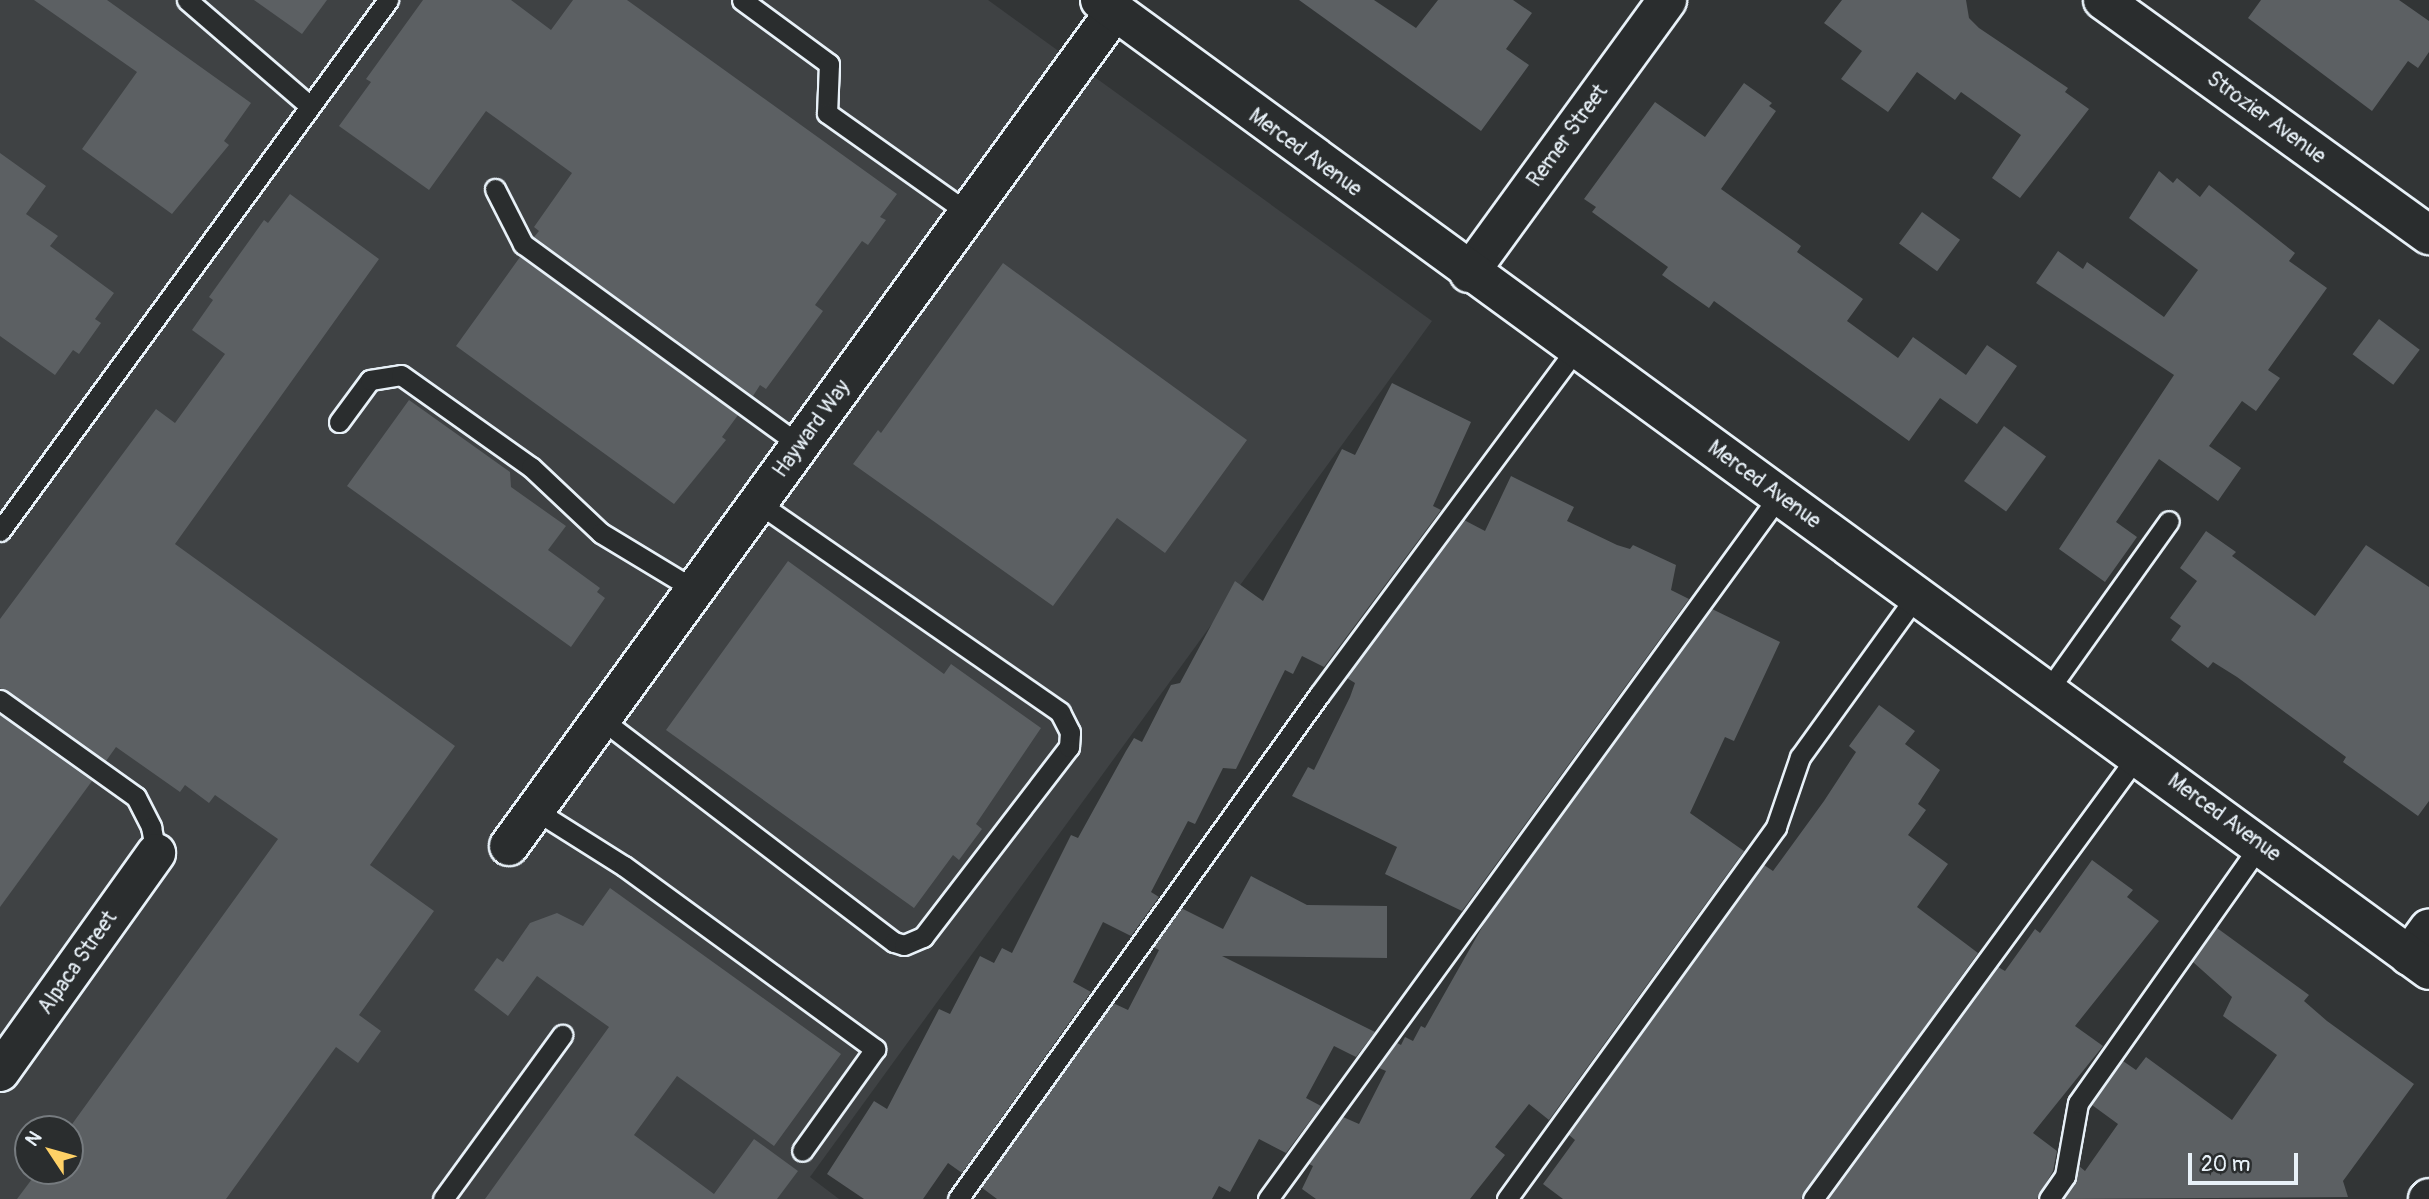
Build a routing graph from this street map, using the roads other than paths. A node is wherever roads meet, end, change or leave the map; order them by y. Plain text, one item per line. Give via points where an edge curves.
1 (187, 0) edge
2 (388, 0) edge
3 (742, 0) edge
4 (1667, 0) edge
5 (2103, 0) edge
6 (1108, 6) edge
7 (310, 106) junction
8 (495, 189) dead end
9 (968, 213) junction
10 (2429, 235) edge
11 (1469, 273) junction
12 (1576, 349) junction
13 (339, 422) dead end
14 (800, 446) junction
15 (1779, 496) junction
16 (758, 503) junction
17 (2169, 522) dead end
18 (0, 531) edge
19 (695, 590) junction
20 (1917, 595) junction
21 (2049, 689) junction
22 (0, 700) edge
23 (601, 719) junction
24 (2138, 755) junction
25 (535, 810) junction
26 (2261, 844) junction
27 (509, 846) dead end
28 (156, 853) joint
29 (2422, 951) edge
30 (562, 1035) dead end
31 (0, 1072) edge
32 (802, 1152) dead end
33 (443, 1199) edge
34 (958, 1199) edge
35 (1268, 1199) edge
36 (1507, 1199) edge
37 (1813, 1199) edge
38 (2049, 1199) edge

1 - 7 lane
2 - 7 lane
3 - 9 lane via 829,64 827,113
4 - 11 street, Remer Street
5 - 10 street, Strozier Avenue
6 - 9 street, Hayward Way
6 - 11 street, Merced Avenue
7 - 18 lane
8 - 14 lane via 523,244
9 - 14 street, Hayward Way
11 - 12 street, Merced Avenue
12 - 15 street, Merced Avenue
12 - 34 lane via 1319,695
13 - 19 lane via 370,380 401,375 531,467 601,533
14 - 16 street, Hayward Way
15 - 20 street, Merced Avenue
15 - 35 lane
16 - 19 street, Hayward Way
16 - 23 lane via 1060,712 1070,732 1069,747 923,937 904,945 894,942
17 - 21 lane
19 - 23 street, Hayward Way
20 - 21 street, Merced Avenue
20 - 36 lane via 1800,757 1776,827
21 - 24 street, Merced Avenue
22 - 28 lane via 136,797 151,827
23 - 25 street, Hayward Way
24 - 26 street, Merced Avenue
24 - 37 lane
25 - 27 street, Hayward Way
25 - 32 lane via 624,866 876,1049
26 - 29 street, Merced Avenue
26 - 38 lane via 2078,1103 2065,1176
28 - 31 street, Alpaca Street
30 - 33 lane

